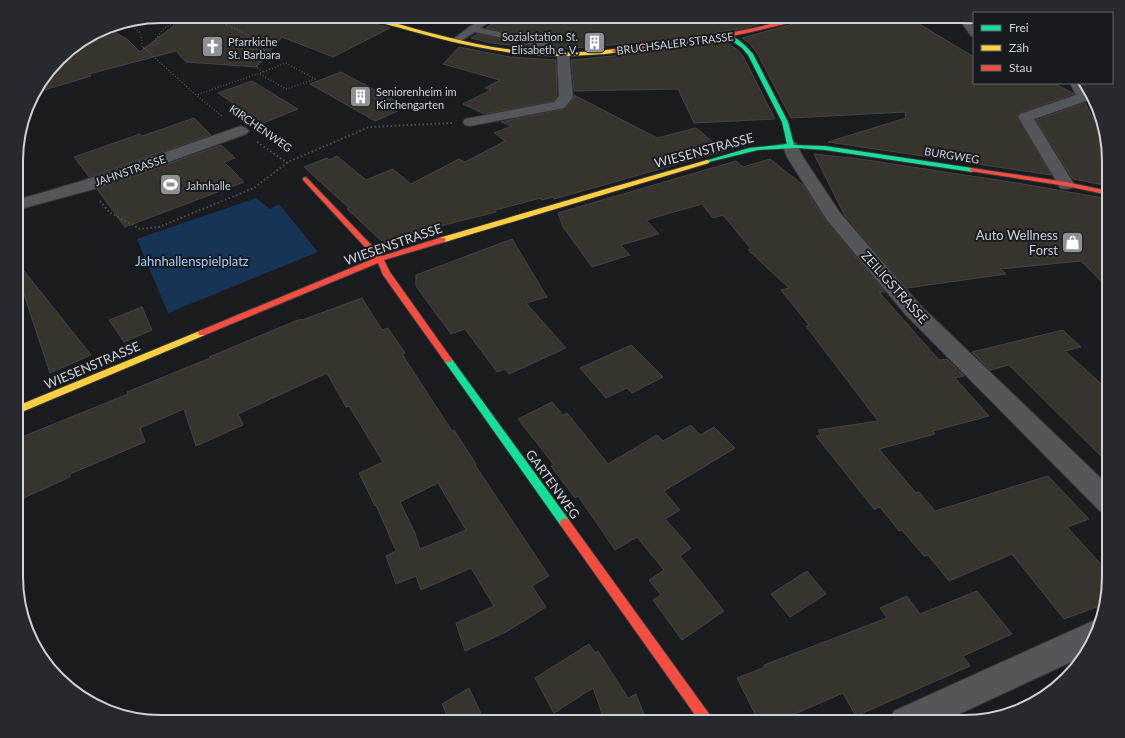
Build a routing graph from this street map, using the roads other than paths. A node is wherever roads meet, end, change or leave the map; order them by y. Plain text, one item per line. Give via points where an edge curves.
1 (392, 23) edge
2 (483, 23) edge
3 (786, 23) edge
4 (966, 23) edge
5 (472, 29) junction
6 (973, 33) edge
7 (730, 36) junction
8 (456, 40) junction
9 (562, 54) junction
10 (1078, 84) edge
11 (470, 122) road end
12 (241, 131) road end
13 (791, 146) junction
14 (305, 179) road end
15 (1066, 184) junction
16 (1102, 192) edge
17 (23, 203) edge
18 (380, 259) junction
19 (23, 408) edge
20 (1102, 496) edge
21 (1087, 639) edge
22 (703, 715) edge
23 (920, 715) edge

1 - 8 street, BRUCHSALER STRASSE
2 - 5 lane
3 - 7 street, BRUCHSALER STRASSE
4 - 6 lane
5 - 8 lane
5 - 9 lane via 544,44
7 - 9 street, BRUCHSALER STRASSE
7 - 13 street, ZEILIGSTRASSE via 750,54 785,122
8 - 9 street, BRUCHSALER STRASSE via 533,54
9 - 11 street via 566,97 559,105
10 - 15 street via 1084,97 1025,117
12 - 17 street, JAHNSTRASSE via 88,185
13 - 15 street, BURGWEG via 825,148
13 - 18 street, WIESENSTRASSE via 750,150
13 - 20 street, ZEILIGSTRASSE via 795,157 833,216 913,310
14 - 18 street
15 - 16 street, BURGWEG
18 - 19 street, WIESENSTRASSE
18 - 22 street, GARTENWEG via 386,273
21 - 23 street

